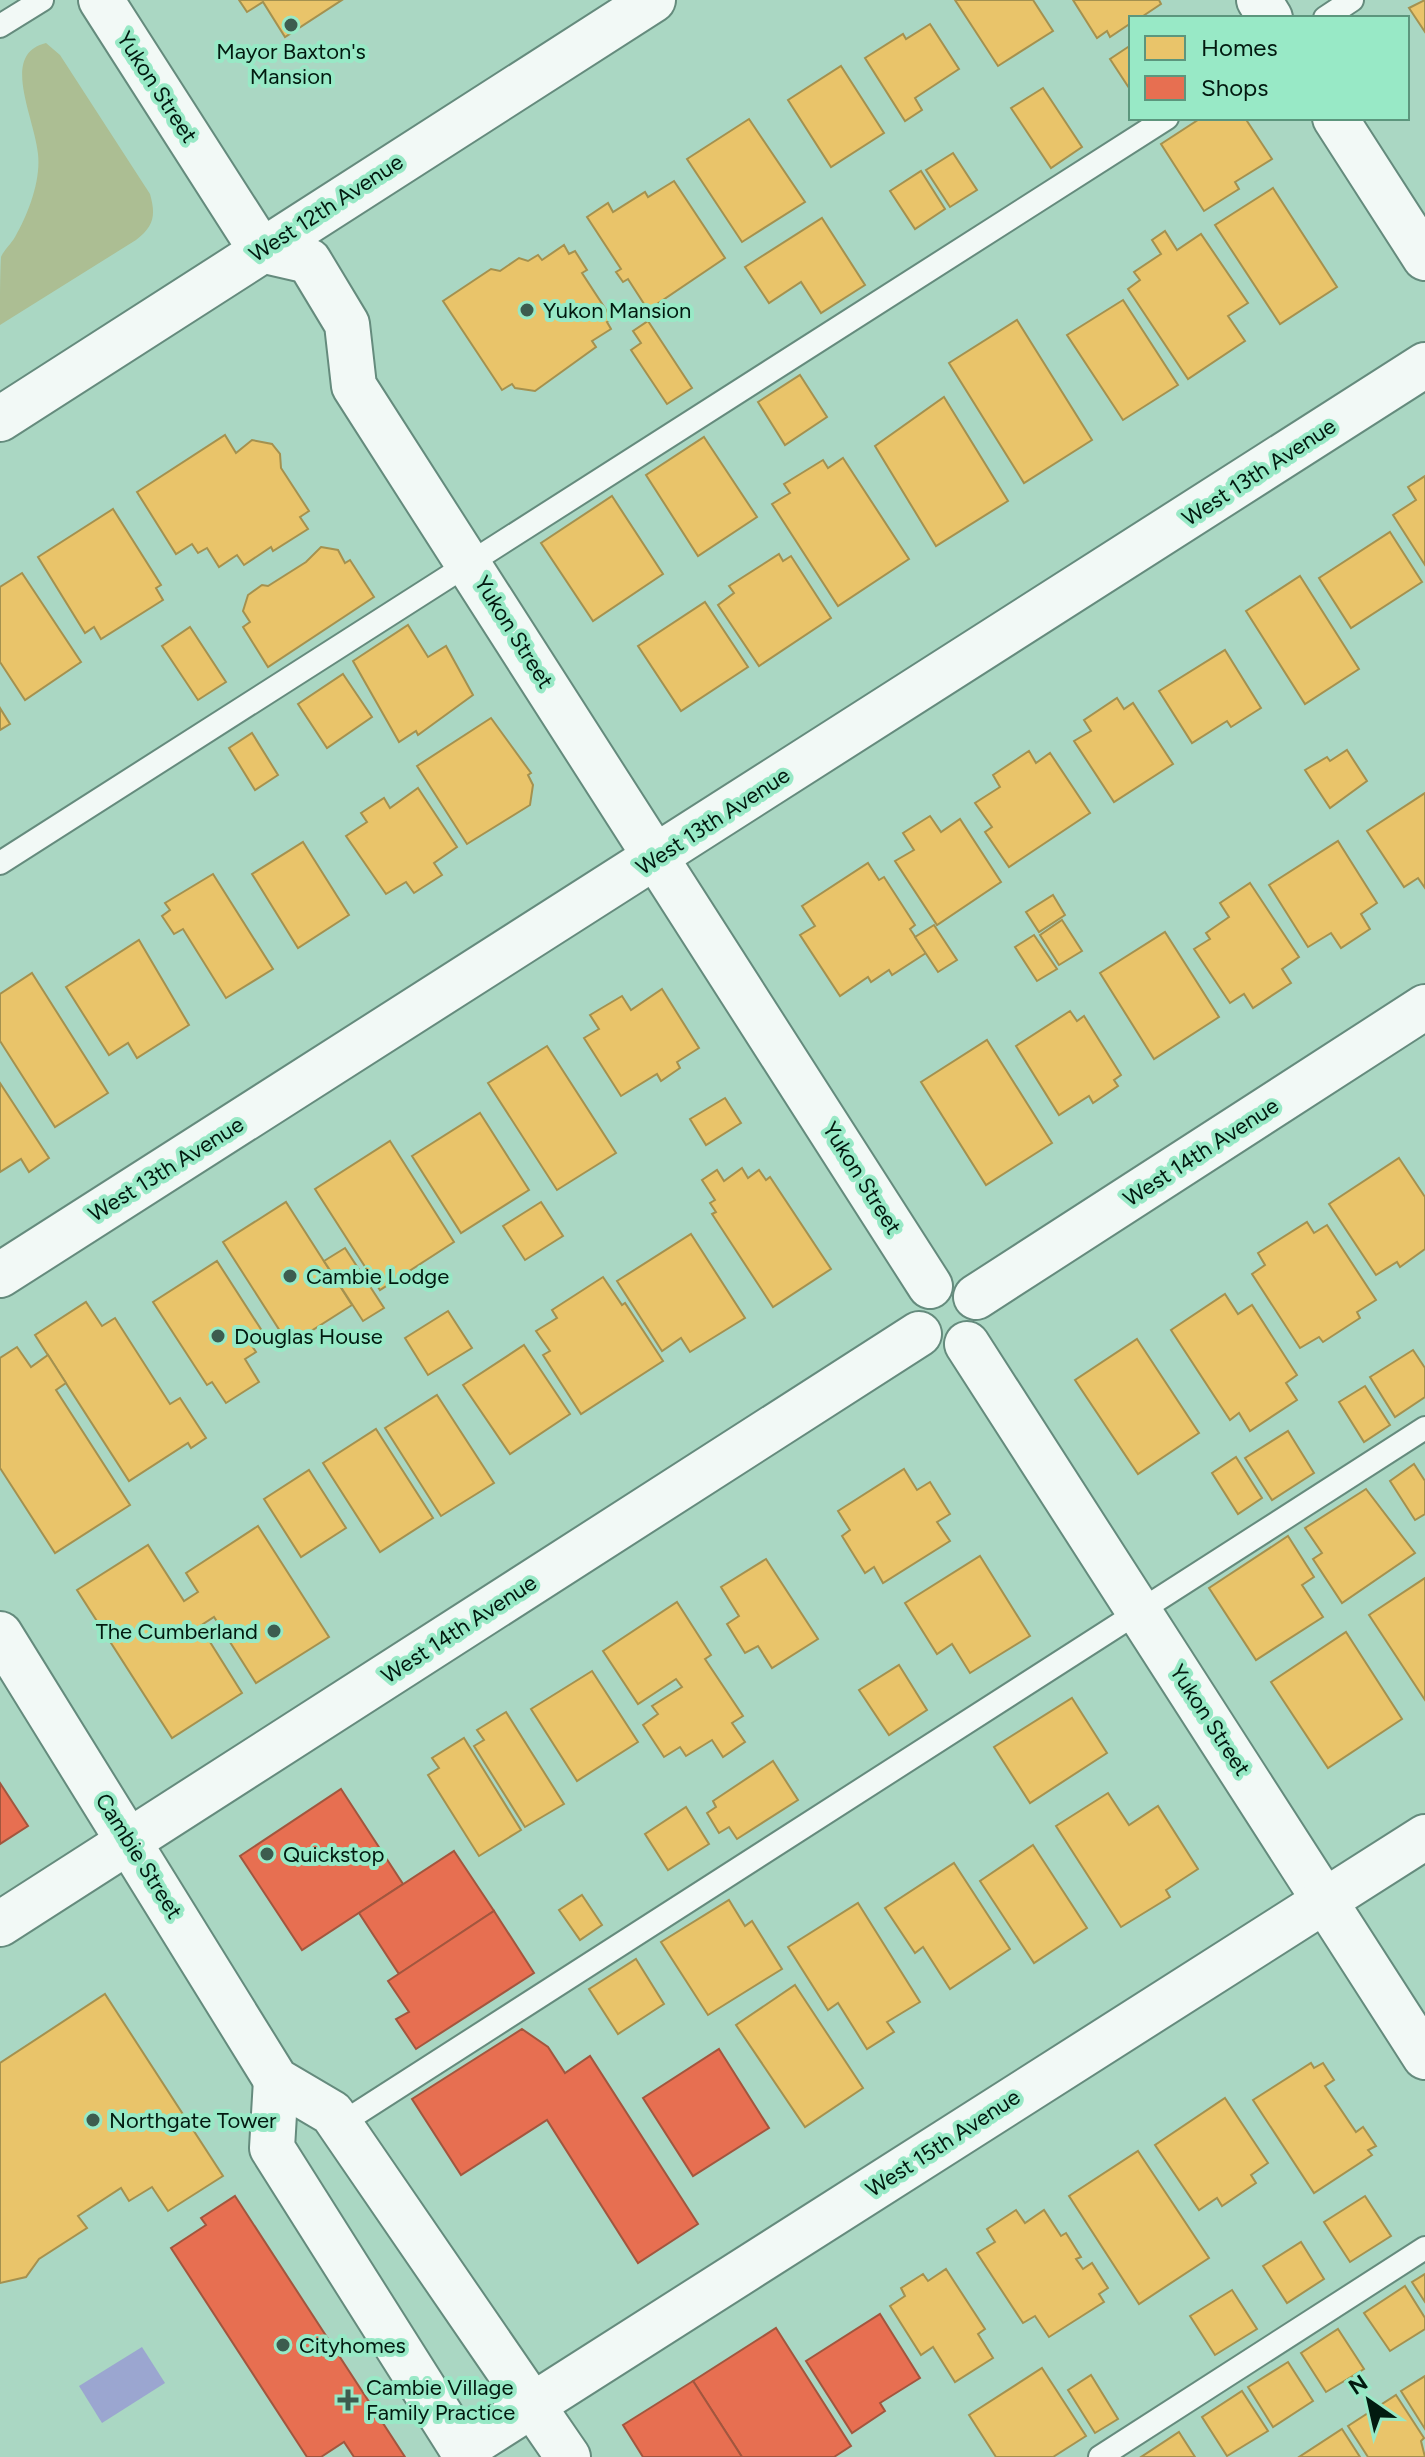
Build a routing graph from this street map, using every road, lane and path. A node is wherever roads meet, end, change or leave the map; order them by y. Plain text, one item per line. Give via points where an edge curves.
1 (42, 0) edge
2 (101, 0) edge
3 (653, 0) edge
4 (1352, 0) edge
5 (1328, 16) edge
6 (0, 26) edge
7 (1164, 120) edge
8 (1336, 120) edge
9 (261, 250) junction
10 (1425, 258) edge
11 (1425, 365) edge
12 (0, 419) edge
13 (470, 563) junction
14 (657, 857) junction
15 (0, 863) edge
16 (1425, 1007) edge
17 (0, 1275) edge
18 (930, 1286) junction
19 (976, 1297) junction
20 (919, 1334) junction
21 (967, 1344) junction
22 (1425, 1428) edge
23 (1140, 1612) junction
24 (0, 1634) edge
25 (1425, 1837) edge
26 (130, 1840) junction
27 (1325, 1899) junction
28 (0, 1924) edge
29 (1425, 2057) edge
30 (276, 2080) junction
31 (339, 2125) junction
32 (1425, 2248) edge
33 (533, 2407) junction
34 (465, 2454) edge
35 (568, 2457) edge
36 (1100, 2457) edge

1 - 6 lane
2 - 9 street, Yukon Street
3 - 9 street, West 12th Avenue
4 - 5 lane
7 - 13 lane
8 - 10 street
9 - 12 street, West 12th Avenue
9 - 13 street, Yukon Street via 309,261 347,324 354,386
11 - 14 street, West 13th Avenue
13 - 14 street, Yukon Street
13 - 15 lane
14 - 17 street, West 13th Avenue
14 - 18 street, Yukon Street
16 - 19 street, West 14th Avenue
18 - 19 street via 950,1281
18 - 20 street via 916,1303 914,1324
19 - 21 street via 982,1317
20 - 21 street via 935,1348
20 - 26 street, West 14th Avenue
21 - 23 street, Yukon Street
22 - 23 lane
23 - 27 street, Yukon Street
23 - 31 lane
24 - 26 street, Cambie Street
25 - 27 street, West 15th Avenue
26 - 28 street, West 14th Avenue
26 - 30 street, Cambie Street
27 - 29 street, Yukon Street
27 - 33 street, West 15th Avenue
30 - 31 street, Cambie Street via 332,2113
30 - 34 street via 272,2148
31 - 33 street, Cambie Street
32 - 36 lane
33 - 34 street, West 15th Avenue
33 - 35 street, Cambie Street

